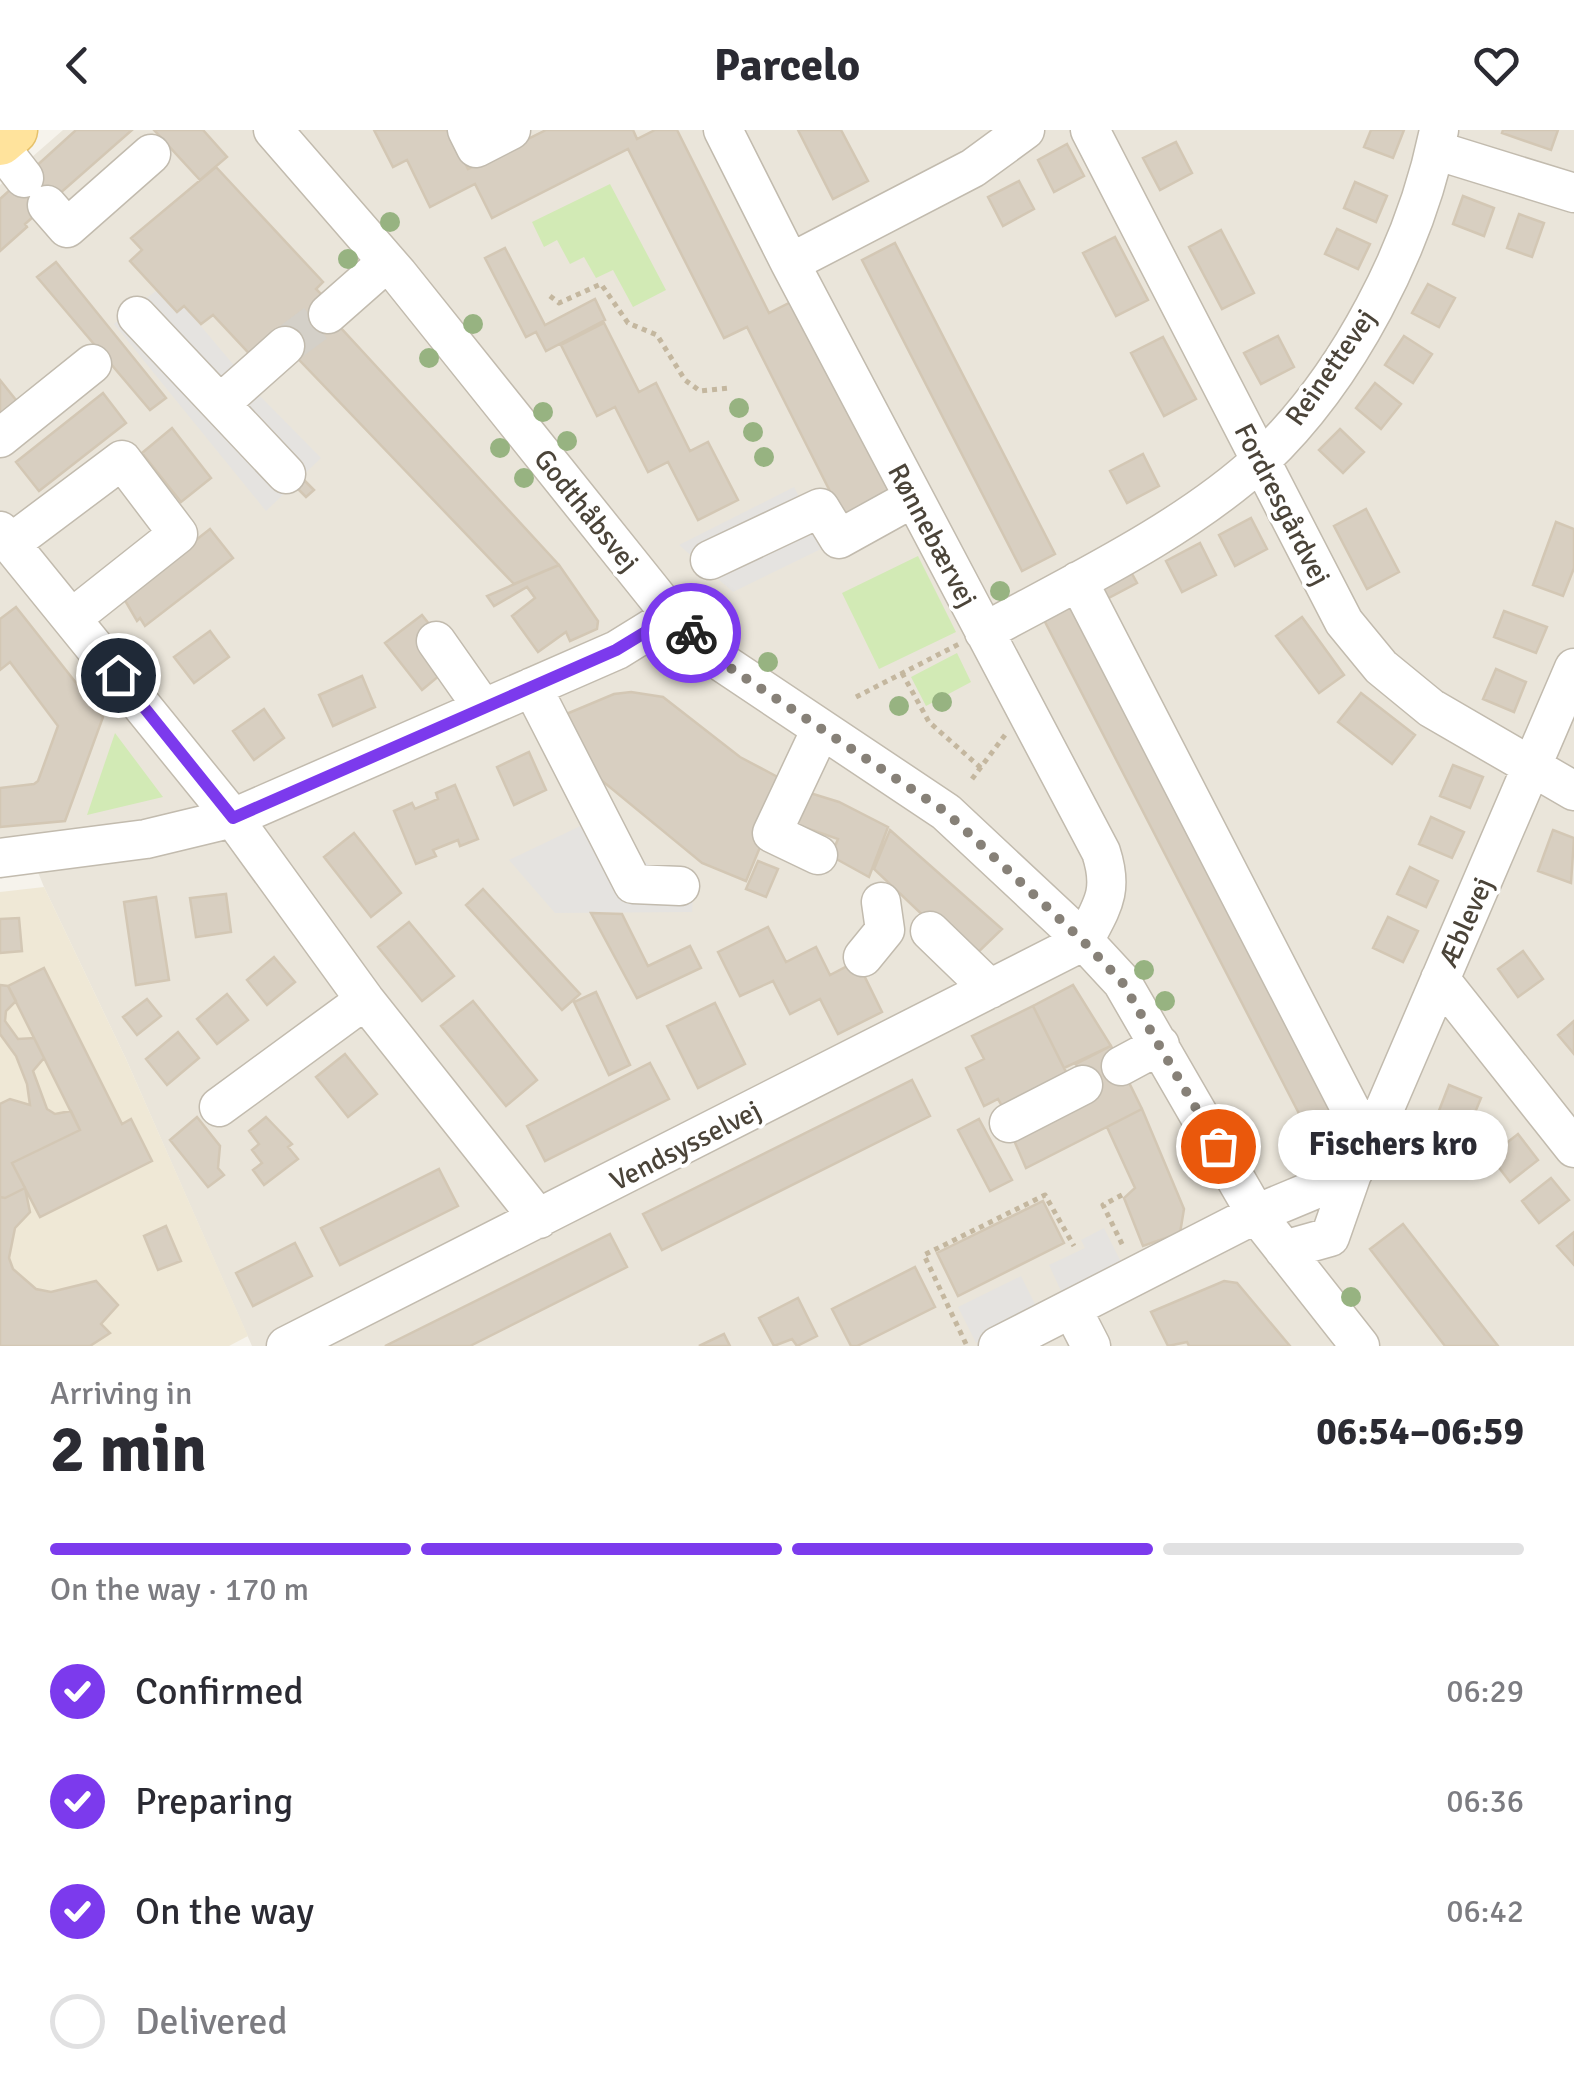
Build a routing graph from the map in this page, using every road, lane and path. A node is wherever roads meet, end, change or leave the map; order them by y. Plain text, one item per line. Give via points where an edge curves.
1 (13, 130) edge
2 (274, 130) edge
3 (467, 130) edge
4 (511, 130) edge
5 (724, 130) edge
6 (1026, 130) edge
7 (1090, 130) edge
8 (1437, 140) edge
9 (150, 154) dead end
10 (18, 168) edge
11 (1574, 192) edge
12 (387, 262) junction
13 (790, 264) junction
14 (550, 296) dead end
15 (328, 314) tunnel mouth
16 (137, 316) dead end
17 (286, 346) tunnel mouth
18 (92, 364) dead end
19 (730, 388) dead end
20 (221, 402) junction
21 (0, 438) edge
22 (1260, 460) junction
23 (286, 474) dead end
24 (913, 498) junction
25 (7, 549) edge
26 (710, 560) dead end
27 (1078, 581) junction
28 (672, 616) junction
29 (72, 618) junction
30 (984, 632) junction
31 (436, 641) dead end
32 (1574, 668) edge
33 (902, 673) junction
34 (532, 686) junction
35 (856, 698) dead end
36 (483, 708) junction
37 (1024, 708) junction
38 (821, 729) junction
39 (981, 768) junction
40 (1532, 768) junction
41 (972, 779) dead end
42 (1574, 791) edge
43 (233, 818) junction
44 (818, 855) dead end
45 (0, 858) edge
46 (680, 886) dead end
47 (881, 902) dead end
48 (930, 931) dead end
49 (1084, 942) junction
50 (863, 958) dead end
51 (1440, 979) junction
52 (990, 989) junction
53 (365, 1000) junction
54 (1160, 1045) junction
55 (1121, 1066) dead end
56 (1083, 1085) dead end
57 (219, 1107) dead end
58 (1009, 1123) dead end
59 (1574, 1148) edge
60 (1360, 1160) junction
61 (1122, 1195) dead end
62 (1256, 1214) junction
63 (539, 1219) junction
64 (1074, 1246) dead end
65 (1284, 1250) junction
66 (1138, 1276) junction
67 (1072, 1309) junction
68 (286, 1346) edge
69 (967, 1346) edge
70 (998, 1346) edge
71 (1090, 1346) edge
72 (1360, 1346) edge

1 - 10 main road
2 - 12 street, Godthåbsvej
3 - 4 street via 476,148
5 - 13 street, Rønnebærvej
6 - 13 street via 973,168
7 - 22 street, Fordresgårdvej
8 - 11 street
8 - 22 street, Reinettevej via 1403,245 1360,333 1317,396
9 - 10 street via 68,228
12 - 15 street
12 - 28 street, Godthåbsvej
13 - 24 street, Rønnebærvej
14 - 19 path via 559,304 601,284 628,322 657,335 685,380 700,391
16 - 20 street
17 - 20 street
18 - 21 street
20 - 23 street
22 - 27 street, Reinettevej via 1187,515
22 - 40 street, Fordresgårdvej via 1344,622 1381,668 1431,708
24 - 26 street via 838,539 820,508
24 - 30 street, Rønnebærvej
25 - 29 street
25 - 29 street via 122,460 178,534
27 - 30 street, Reinettevej
27 - 60 street
28 - 34 street via 616,650
28 - 38 street, Godthåbsvej via 723,663
29 - 43 street
30 - 33 path
30 - 37 street, Rønnebærvej
31 - 36 street
32 - 40 street, Æblevej
33 - 35 path
33 - 39 path via 930,722
34 - 36 street
34 - 46 street via 633,884
36 - 43 street
37 - 39 path
37 - 49 street, Rønnebærvej via 1108,874 1107,896
38 - 44 street via 772,833
38 - 49 street, Godthåbsvej via 946,812
39 - 41 path
40 - 42 street, Fordresgårdvej
40 - 51 street, Æblevej
43 - 45 street via 146,839
43 - 53 street
47 - 50 street via 885,930
48 - 52 street
49 - 52 street, Vendsysselvej
49 - 54 street, Godthåbsvej via 1122,982
51 - 59 street
51 - 60 street, Æblevej
52 - 63 street, Vendsysselvej
53 - 57 street
53 - 63 street
54 - 55 street
54 - 62 street, Godthåbsvej
56 - 58 street
60 - 62 street
60 - 65 street, Æblevej via 1330,1237
61 - 66 path via 1103,1205
62 - 65 street, Godthåbsvej
62 - 66 street
63 - 68 street, Vendsysselvej
64 - 69 path via 1045,1194 924,1254
65 - 72 street, Godthåbsvej
66 - 67 street
67 - 70 street
67 - 71 street

